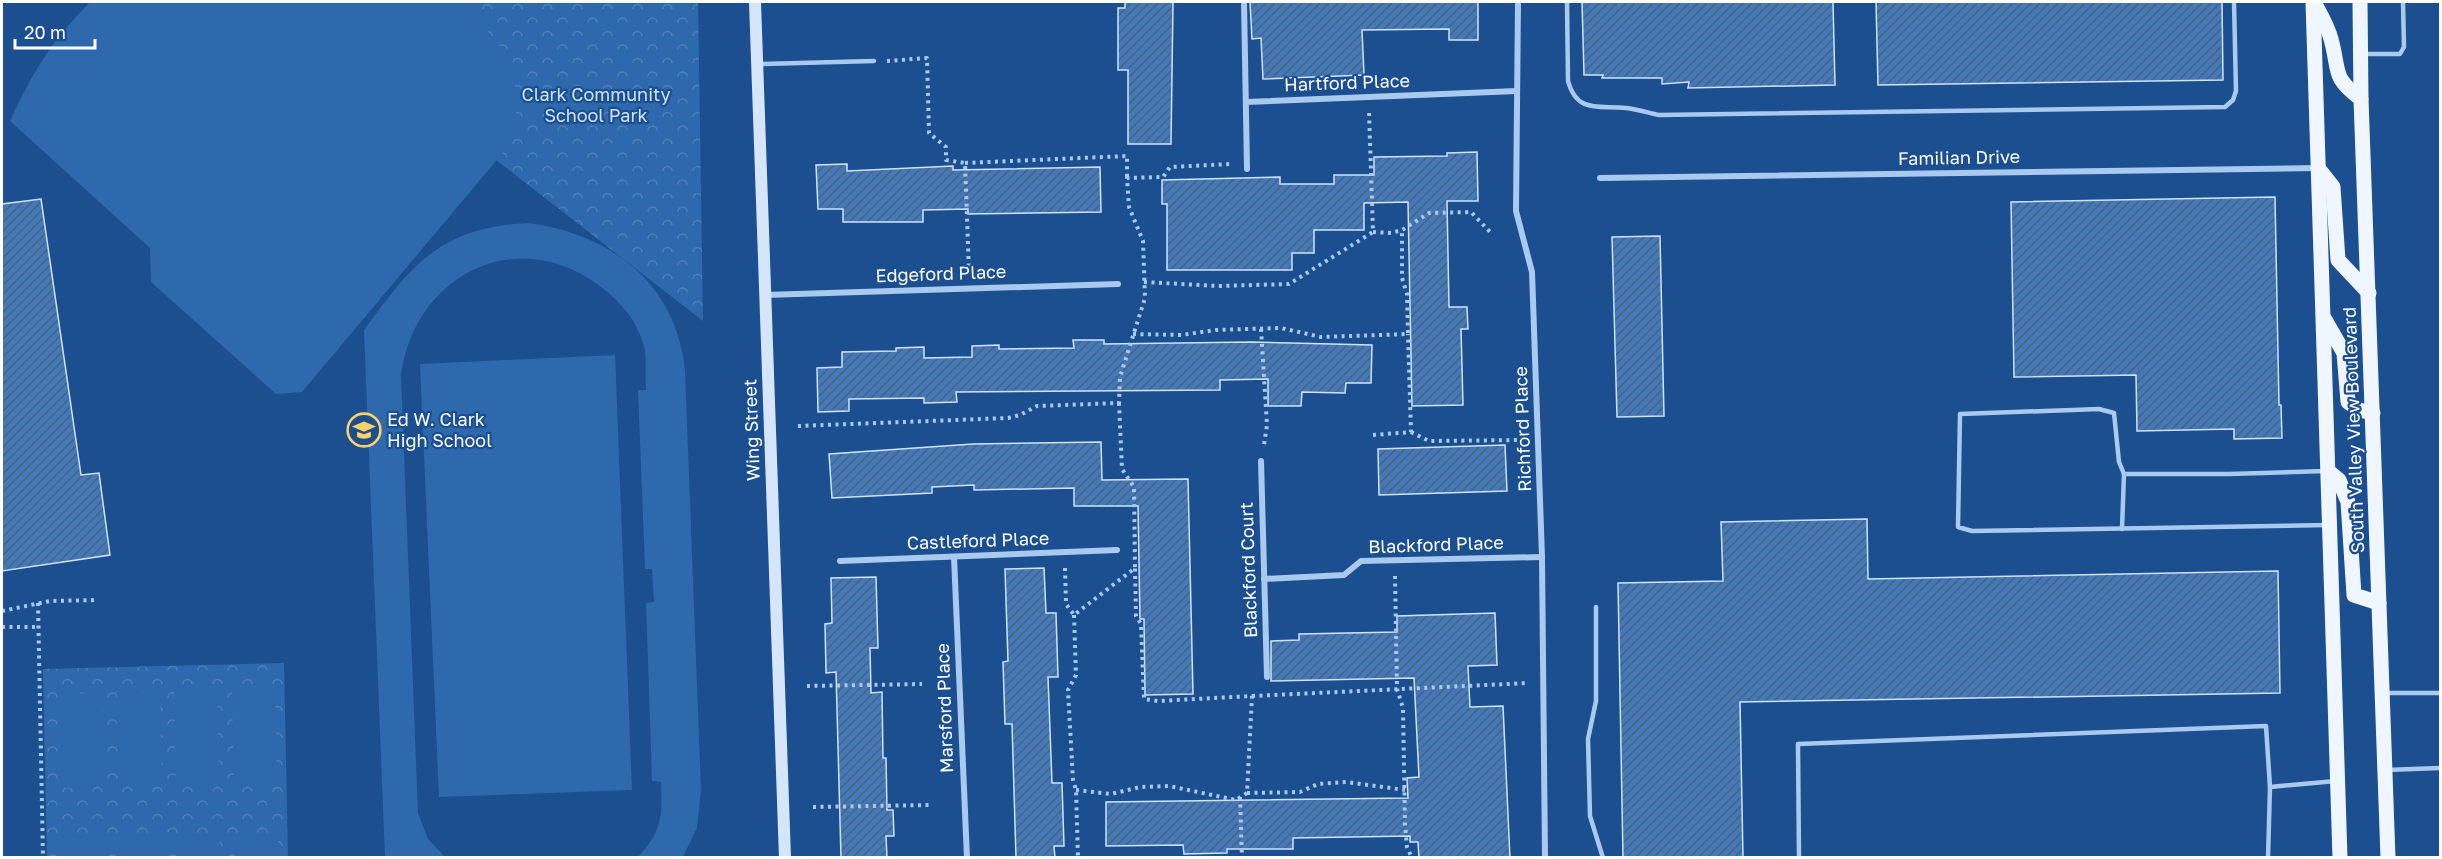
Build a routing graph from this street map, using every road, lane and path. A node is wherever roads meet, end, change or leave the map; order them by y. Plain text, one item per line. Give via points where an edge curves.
1 (755, 2) edge
2 (1244, 2) edge
3 (1518, 2) edge
4 (1567, 2) edge
5 (2234, 2) edge
6 (2313, 2) edge
7 (2360, 2) edge
8 (2403, 2) edge
9 (2361, 54) junction
10 (874, 61) joint
11 (758, 64) junction
12 (1517, 91) junction
13 (1369, 97) junction
14 (2361, 99) junction
15 (1246, 102) junction
16 (964, 163) junction
17 (1247, 166) joint
18 (2318, 168) junction
19 (1127, 178) junction
20 (1600, 178) dead end
21 (1402, 230) junction
22 (1373, 232) junction
23 (1491, 233) dead end
24 (1144, 282) junction
25 (1118, 284) dead end
26 (969, 289) junction
27 (2368, 293) junction
28 (765, 295) junction
29 (2323, 316) junction
30 (1261, 329) junction
31 (1133, 334) junction
32 (1408, 334) junction
33 (2373, 413) junction
34 (798, 426) dead end
35 (1411, 432) junction
36 (1373, 435) dead end
37 (1538, 440) junction
38 (1261, 461) joint
39 (2328, 471) junction
40 (2124, 474) junction
41 (2330, 525) junction
42 (2122, 529) junction
43 (1117, 550) dead end
44 (954, 557) junction
45 (1542, 557) junction
46 (840, 561) dead end
47 (1394, 561) junction
48 (1135, 568) dead end
49 (1264, 579) junction
50 (97, 600) dead end
51 (38, 603) junction
52 (2379, 603) junction
53 (1596, 607) dead end
54 (2, 611) edge
55 (1074, 615) dead end
56 (2, 627) edge
57 (39, 627) junction
58 (1267, 677) dead end
59 (1544, 682) junction
60 (922, 684) dead end
61 (807, 686) dead end
62 (1397, 689) junction
63 (2382, 693) junction
64 (2440, 693) edge
65 (1252, 696) junction
66 (2440, 768) edge
67 (2385, 770) junction
68 (2338, 781) junction
69 (2270, 787) junction
70 (1076, 790) junction
71 (1405, 790) junction
72 (1247, 794) junction
73 (1240, 797) junction
74 (930, 805) dead end
75 (813, 807) dead end
76 (43, 858) edge
77 (785, 858) edge
78 (967, 858) edge
79 (1078, 858) edge
80 (1242, 858) edge
81 (1412, 858) edge
82 (1545, 858) edge
83 (1603, 858) edge
84 (1799, 858) edge
85 (2268, 858) edge
86 (2340, 858) edge
87 (2388, 858) edge

1 - 11 street, Wing Street
2 - 15 street
3 - 12 street, Richford Place
4 - 5 lane via 1568,81 1578,101 1589,106 1659,115 2225,107 2236,91
6 - 14 main road via 2331,38 2337,72 2344,86
6 - 18 main road, South Valley View Boulevard
7 - 9 main road, South Valley View Boulevard
8 - 9 lane via 2404,47 2400,54
9 - 14 main road, South Valley View Boulevard
10 - 11 lane
10 - 16 path via 927,58 929,133 946,147 946,160
11 - 28 street, Wing Street
12 - 13 street, Hartford Place
12 - 37 street, Richford Place via 1516,211 1532,272
13 - 15 street, Hartford Place
13 - 22 path
14 - 27 main road, South Valley View Boulevard
15 - 17 street
16 - 19 path via 1126,156
16 - 26 path
17 - 19 path via 1170,167 1163,177
18 - 20 street, Familian Drive
18 - 27 main road via 2333,187 2338,260
18 - 29 main road, South Valley View Boulevard
19 - 24 path via 1129,207 1143,241
21 - 22 path
21 - 23 path via 1430,213 1471,212
21 - 32 path
22 - 24 path via 1289,284
24 - 31 path via 1145,298
25 - 26 street, Edgeford Place
26 - 28 street, Edgeford Place
27 - 33 main road, South Valley View Boulevard
28 - 77 street, Wing Street
29 - 33 main road via 2344,353 2348,402
29 - 39 main road, South Valley View Boulevard
30 - 31 path
30 - 32 path via 1281,328 1321,337
30 - 38 path via 1267,425
31 - 34 path via 1120,377 1119,403 1037,406 1008,418
32 - 35 path
33 - 52 main road, South Valley View Boulevard
35 - 36 path
35 - 37 path via 1429,441
37 - 45 street, Richford Place
38 - 49 street, Blackford Court
39 - 40 lane
39 - 41 main road, South Valley View Boulevard
39 - 52 main road via 2339,480 2348,502 2354,595
40 - 42 lane
40 - 42 lane via 2118,462 2114,413 2099,410 1960,414 1958,527 1972,531
41 - 42 lane
41 - 68 main road, South Valley View Boulevard
43 - 44 street, Castleford Place
44 - 46 street, Castleford Place
44 - 78 street, Marsford Place
45 - 47 street, Blackford Place
45 - 59 street, Richford Place
47 - 49 street, Blackford Place via 1361,561 1344,575
47 - 62 path
48 - 65 path via 1144,699
49 - 58 street, Blackford Court
50 - 51 path
51 - 54 path
51 - 57 path
52 - 63 main road, South Valley View Boulevard
53 - 83 lane via 1596,701 1588,739 1590,816
55 - 70 path via 1076,675 1068,690
56 - 57 path
57 - 76 path
59 - 62 path
59 - 82 street, Richford Place
60 - 61 path
62 - 65 path
62 - 71 path via 1403,708
63 - 64 lane
63 - 67 main road, South Valley View Boulevard
65 - 72 path
66 - 67 lane
67 - 87 main road, South Valley View Boulevard
68 - 69 lane
68 - 86 main road, South Valley View Boulevard
69 - 84 lane via 2266,726 1798,744
69 - 85 lane
70 - 73 path via 1111,794 1169,786 1236,800
70 - 79 path
71 - 72 path via 1346,782 1318,784 1300,792
71 - 81 path via 1407,847
72 - 73 path
73 - 80 path
74 - 75 path

